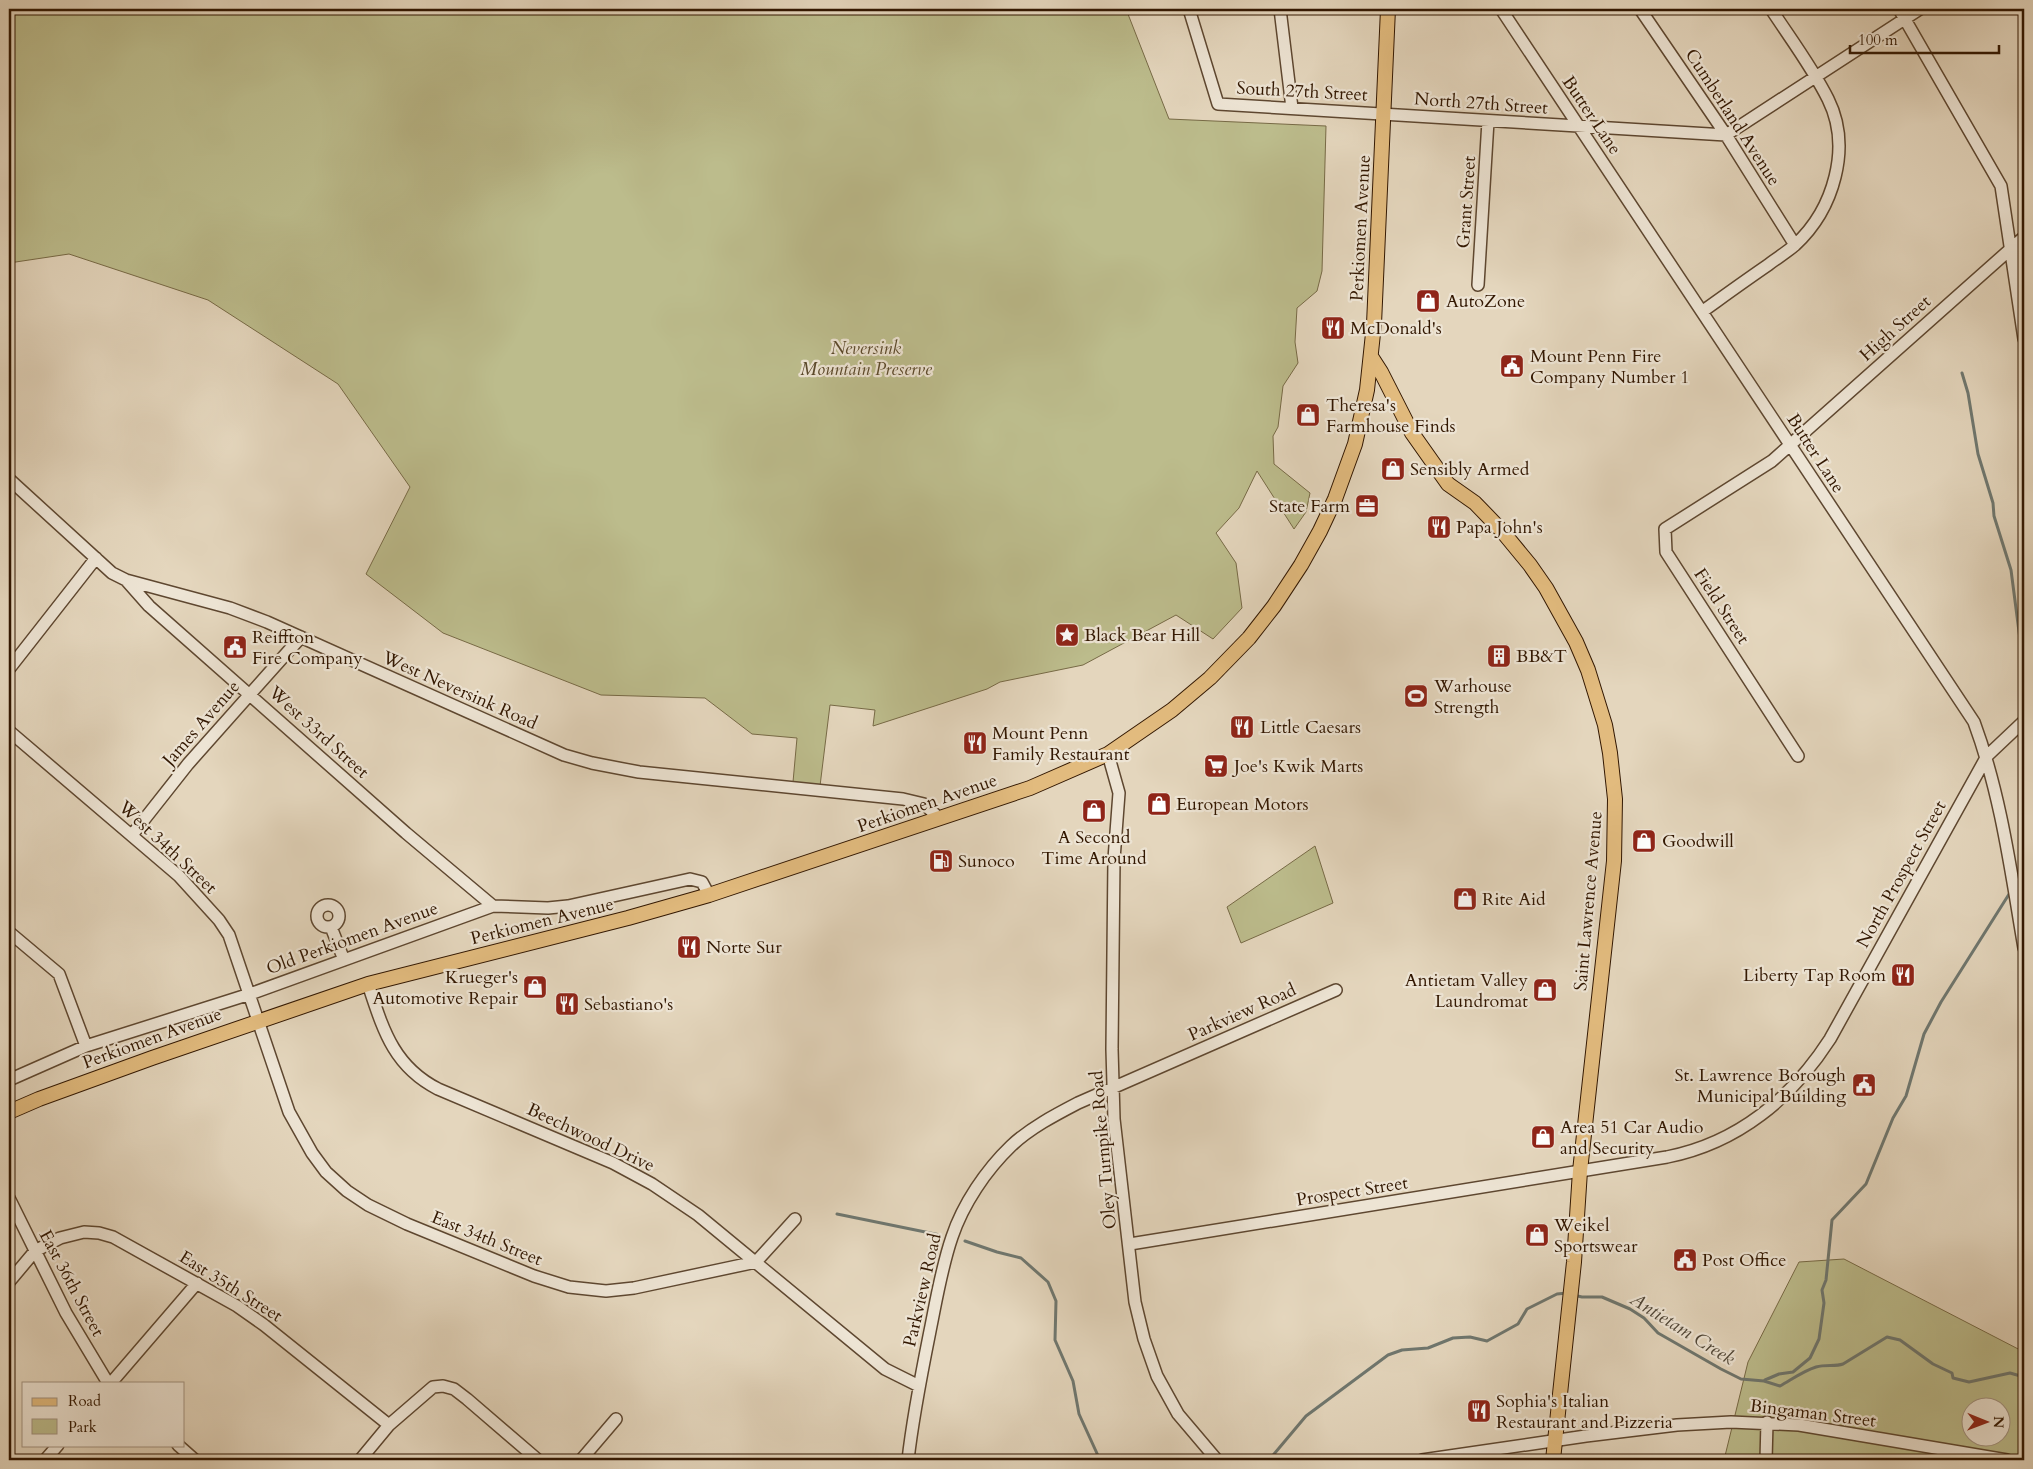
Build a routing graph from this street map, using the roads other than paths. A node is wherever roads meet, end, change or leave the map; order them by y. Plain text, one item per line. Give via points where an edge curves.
1 (1189, 9) edge
2 (1280, 9) edge
3 (1388, 9) edge
4 (1501, 9) edge
5 (1640, 9) edge
6 (1771, 9) edge
7 (1920, 9) edge
8 (1902, 14) edge
9 (1815, 78) junction
10 (1292, 108) junction
11 (1384, 113) junction
12 (1488, 121) junction
13 (1579, 128) junction
14 (1726, 136) junction
15 (2024, 237) edge
16 (1795, 245) junction
17 (2010, 249) junction
18 (2024, 260) edge
19 (1478, 285) dead end
20 (1703, 311) junction
21 (2024, 339) edge
22 (1372, 358) junction
23 (1791, 446) junction
24 (9, 479) edge
25 (1723, 493) joint
26 (96, 558) junction
27 (126, 580) junction
28 (300, 637) junction
29 (9, 670) edge
30 (249, 694) junction
31 (2024, 721) edge
32 (9, 731) edge
33 (1108, 754) junction
34 (1798, 756) dead end
35 (1987, 756) junction
36 (939, 818) junction
37 (132, 836) junction
38 (709, 895) junction
39 (493, 906) junction
40 (331, 927) dead end
41 (9, 932) edge
42 (2024, 948) edge
43 (344, 960) junction
44 (368, 984) junction
45 (1336, 990) dead end
46 (250, 994) junction
47 (258, 1021) junction
48 (86, 1046) junction
49 (9, 1080) edge
50 (1113, 1088) junction
51 (9, 1112) edge
52 (1580, 1171) junction
53 (9, 1198) edge
54 (795, 1219) dead end
55 (1130, 1244) junction
56 (35, 1251) junction
57 (756, 1262) junction
58 (9, 1282) edge
59 (197, 1283) junction
60 (107, 1382) edge
61 (113, 1382) edge
62 (919, 1386) junction
63 (616, 1418) dead end
64 (1767, 1422) junction
65 (389, 1425) junction
66 (1555, 1442) junction
67 (57, 1446) edge
68 (179, 1446) edge
69 (45, 1460) edge
70 (195, 1460) edge
71 (360, 1460) edge
72 (538, 1460) edge
73 (581, 1460) edge
74 (908, 1460) edge
75 (1217, 1460) edge
76 (1422, 1460) edge
77 (1553, 1460) edge
78 (1766, 1460) edge
79 (2007, 1460) edge

1 - 10 street, South 27th Street via 1218,104
2 - 10 street
3 - 11 main road, Perkiomen Avenue
4 - 13 street, Butter Lane
5 - 14 street, Cumberland Avenue
6 - 9 street
7 - 8 street
8 - 9 street
8 - 17 street via 2001,186
9 - 14 street
9 - 16 street via 1828,98 1835,119 1838,135 1836,170 1821,212
10 - 11 street, South 27th Street
11 - 12 street, North 27th Street
11 - 22 main road, Perkiomen Avenue
12 - 13 street, North 27th Street
12 - 19 street, Grant Street
13 - 14 street, North 27th Street
13 - 20 street, Butter Lane
14 - 16 street, Cumberland Avenue
15 - 17 street, High Street
16 - 20 street
17 - 18 street
17 - 21 street
17 - 23 street, High Street
20 - 23 street, Butter Lane
22 - 33 main road, Perkiomen Avenue via 1362,416 1346,470 1320,531 1289,585 1249,638 1210,678 1172,710
22 - 52 main road, Saint Lawrence Avenue via 1412,433 1448,484 1475,503 1502,531 1546,588 1578,648 1605,725 1615,791 1615,845
23 - 25 street, High Street
23 - 35 street, Butter Lane via 1974,722
24 - 26 street, West Neversink Road
25 - 34 street, Field Street via 1665,529 1666,552
26 - 27 street, West Neversink Road via 112,573
26 - 29 street
27 - 28 street, West Neversink Road via 230,608
27 - 30 street, West 33rd Street via 149,606
28 - 30 street, James Avenue
28 - 36 street, West Neversink Road via 524,738 592,763 638,772 903,799 924,804
30 - 37 street, James Avenue via 188,764
30 - 39 street, West 33rd Street
31 - 35 street
32 - 37 street, West 34th Street
33 - 36 main road, Perkiomen Avenue via 1030,788
33 - 50 street, Oley Turnpike Road via 1119,793 1114,859
35 - 42 street, Butter Lane
35 - 52 street, North Prospect Street via 1830,1039 1795,1086 1755,1120 1702,1148
36 - 38 main road, Perkiomen Avenue
37 - 46 street, West 34th Street via 179,876 220,920
38 - 39 street, Old Perkiomen Avenue via 702,882 690,879 568,906
38 - 44 main road, Perkiomen Avenue
39 - 43 street, Old Perkiomen Avenue
40 - 43 street
41 - 48 street via 59,974
43 - 46 street, Old Perkiomen Avenue
44 - 47 main road, Perkiomen Avenue
44 - 57 street, Beechwood Drive via 386,1036 405,1065 418,1076 438,1089 613,1163 652,1184 698,1215
45 - 50 street, Parkview Road
46 - 47 street, West 34th Street
46 - 48 street, Old Perkiomen Avenue
47 - 51 main road, Perkiomen Avenue via 39,1098
47 - 57 street, East 34th Street via 289,1112 312,1153 326,1172 347,1191 389,1216 534,1276 582,1289 634,1288
48 - 49 street, Old Perkiomen Avenue
50 - 55 street, Oley Turnpike Road via 1115,1131
50 - 62 street, Parkview Road via 1060,1112 1011,1146 971,1197 957,1224 945,1260
52 - 55 street, Prospect Street
52 - 66 main road, Saint Lawrence Avenue
53 - 56 street, East 36th Street
54 - 57 street
55 - 75 street, Oley Turnpike Road via 1137,1312 1157,1376 1184,1421
56 - 58 street
56 - 59 street, East 35th Street via 72,1234 99,1233 120,1240
56 - 60 street, East 36th Street via 66,1313
57 - 62 street, Beechwood Drive via 885,1369
59 - 61 street
59 - 65 street, East 35th Street via 264,1325
62 - 74 street, Parkview Road
63 - 73 street
64 - 66 street, Bingaman Street via 1677,1425
64 - 78 street
64 - 79 street, Bingaman Street via 1828,1429
65 - 71 street
65 - 72 street via 433,1387 443,1386 467,1399
66 - 76 street, Bingaman Street
66 - 77 main road, Saint Lawrence Avenue
67 - 69 street
68 - 70 street

